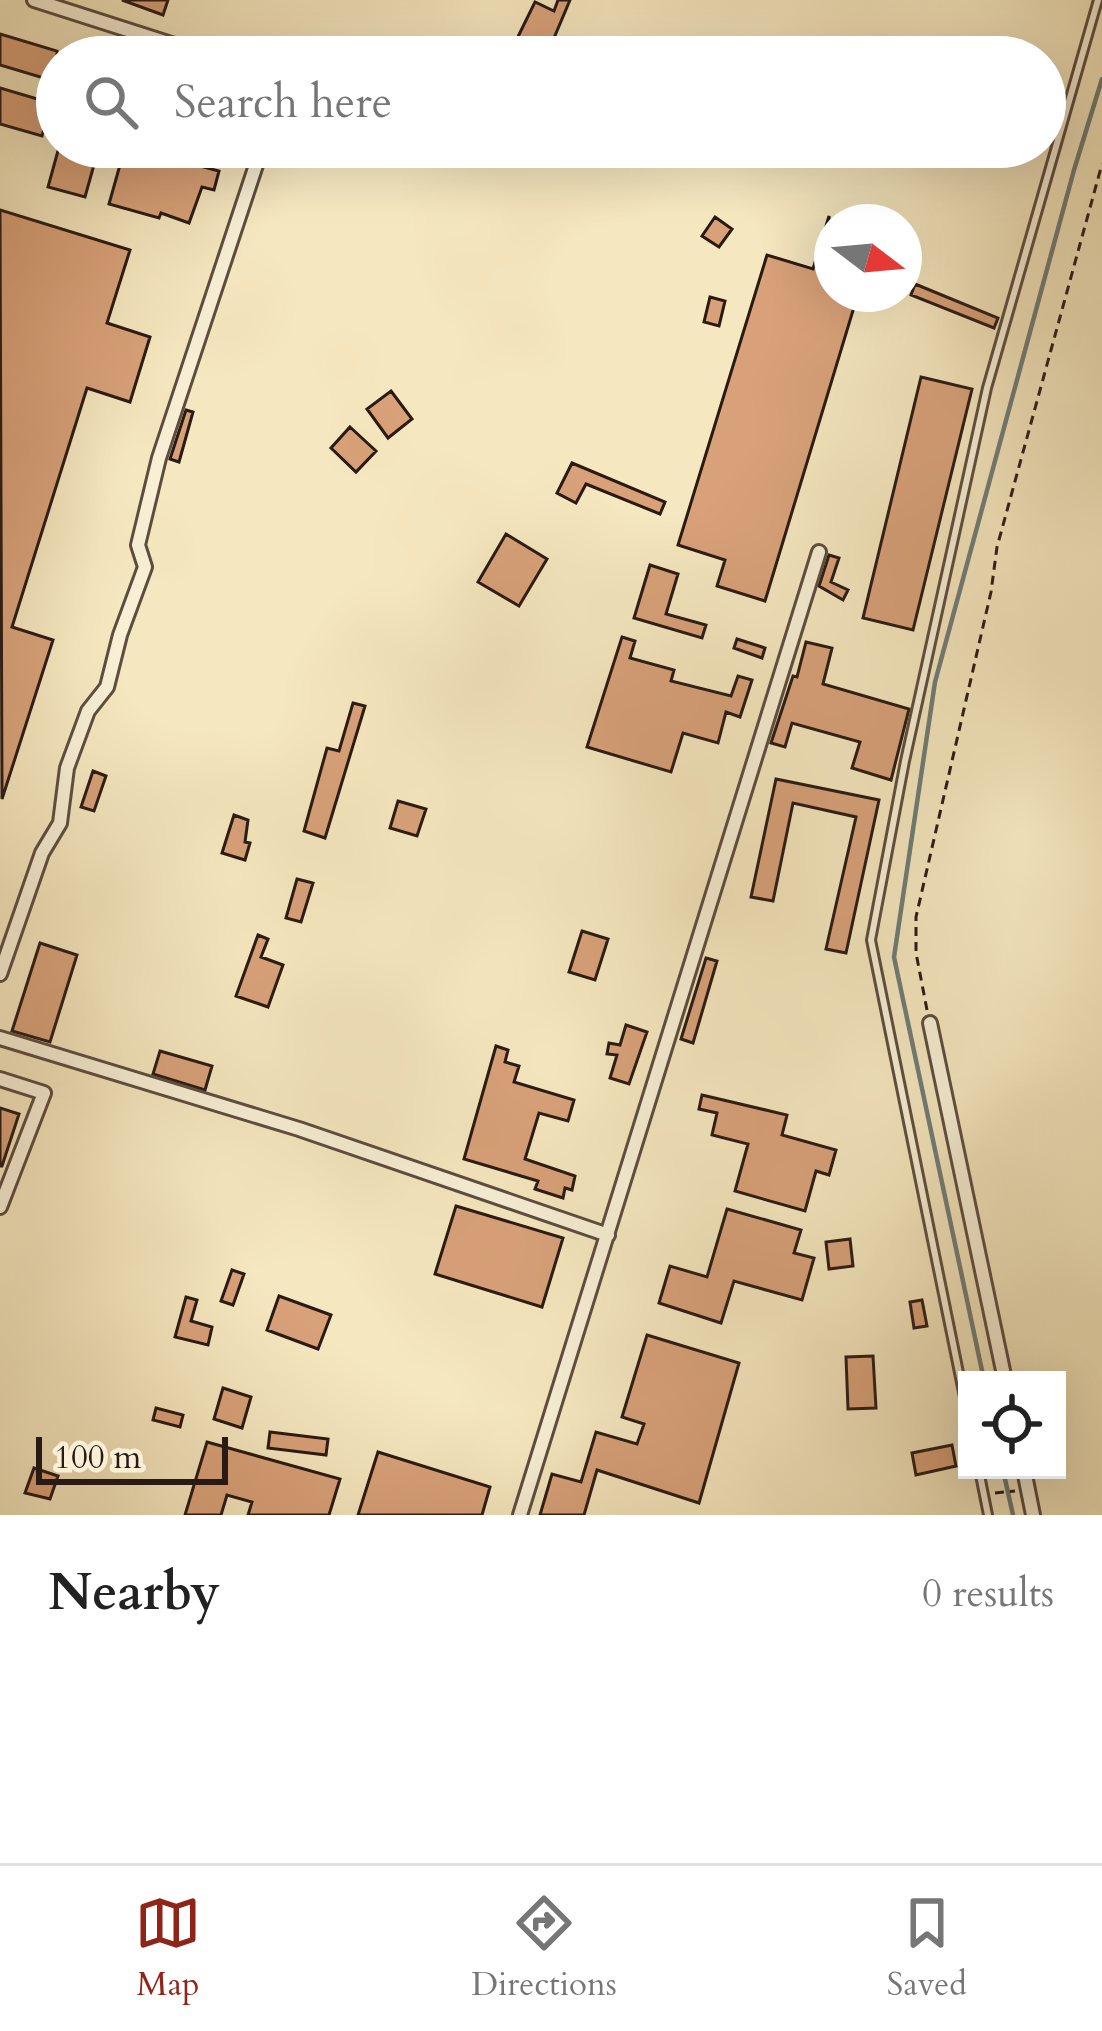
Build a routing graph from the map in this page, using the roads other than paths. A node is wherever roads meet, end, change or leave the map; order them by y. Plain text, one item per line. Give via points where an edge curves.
1 (34, 0) edge
2 (1098, 0) edge
3 (146, 36) edge
4 (1066, 112) edge
5 (255, 168) edge
6 (1050, 168) edge
7 (818, 552) dead end
8 (0, 974) edge
9 (930, 1023) road end
10 (0, 1038) edge
11 (0, 1079) edge
12 (0, 1207) edge
13 (608, 1235) junction
14 (959, 1371) edge
15 (1003, 1371) edge
16 (981, 1479) edge
17 (1026, 1479) edge
18 (520, 1515) edge
19 (988, 1515) edge
20 (1033, 1515) edge

1 - 3 street
2 - 4 lane
5 - 8 street via 159,458 138,545 145,567 107,687 88,711 67,767 60,823
6 - 14 lane via 987,388 871,940
7 - 13 street
9 - 15 street
10 - 13 street
11 - 12 street via 44,1094
13 - 18 street
16 - 19 lane
17 - 20 street

